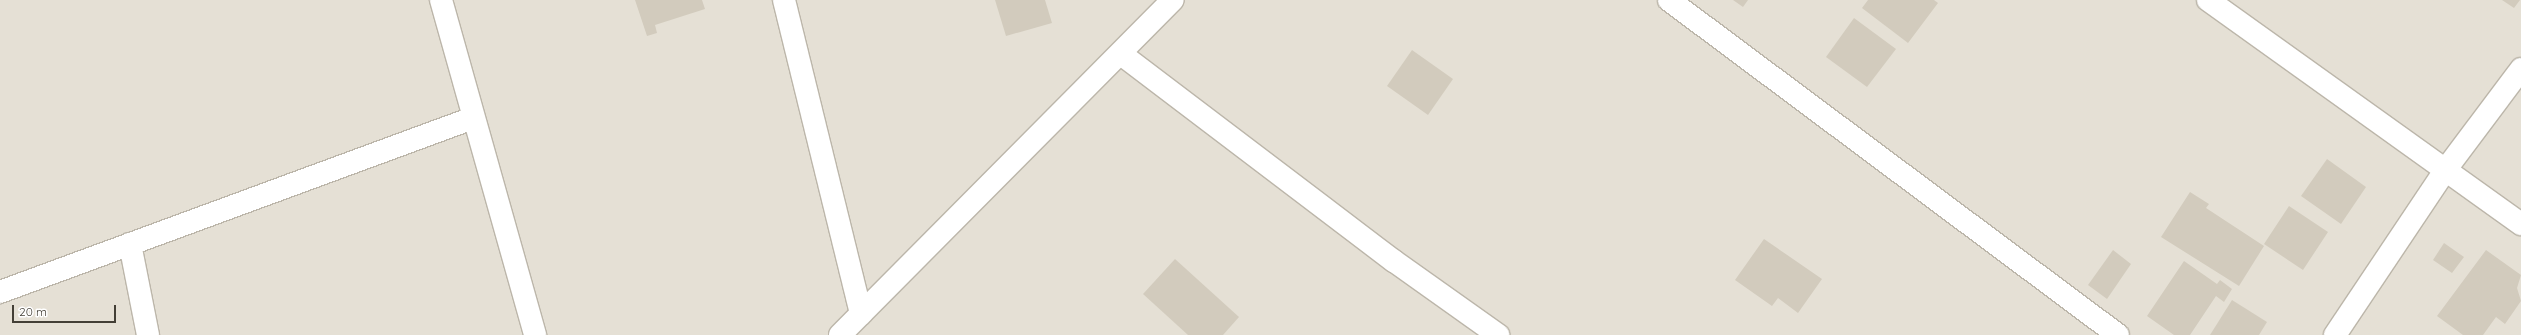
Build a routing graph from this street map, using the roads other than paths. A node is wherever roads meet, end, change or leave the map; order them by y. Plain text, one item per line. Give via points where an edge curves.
1 (441, 0) edge
2 (784, 0) edge
3 (1173, 0) edge
4 (1669, 0) edge
5 (2208, 0) edge
6 (1121, 54) junction
7 (2521, 69) edge
8 (473, 118) junction
9 (2446, 169) junction
10 (2521, 224) edge
11 (130, 244) junction
12 (0, 292) edge
13 (861, 314) junction
14 (148, 335) edge
15 (535, 335) edge
16 (840, 335) edge
17 (1498, 335) edge
18 (2118, 335) edge
19 (2335, 335) edge

1 - 8 street
2 - 13 street
3 - 6 street
4 - 18 street
5 - 9 street
6 - 13 street
6 - 17 street via 1394,261
7 - 9 street
8 - 11 street
8 - 15 street
9 - 10 street
9 - 19 street
11 - 12 street
11 - 14 street
13 - 16 street

